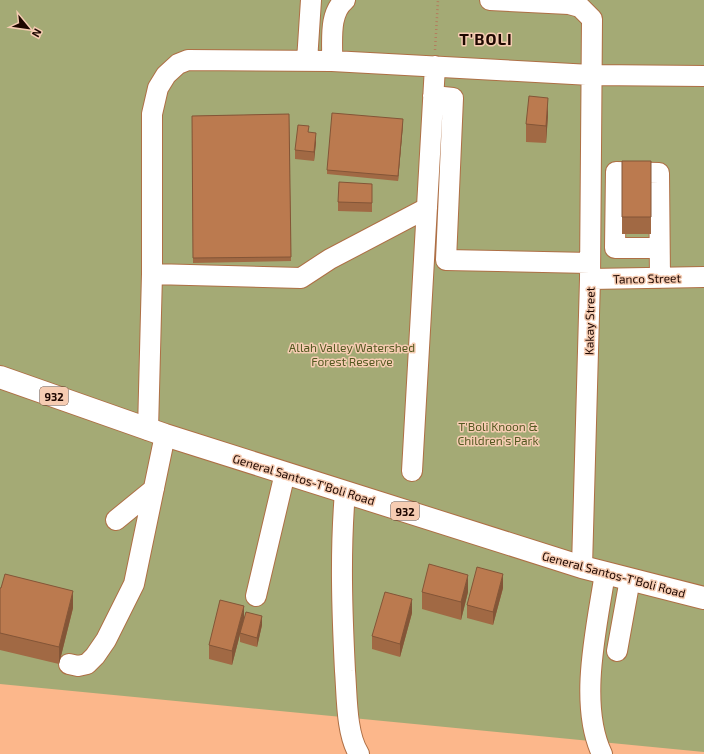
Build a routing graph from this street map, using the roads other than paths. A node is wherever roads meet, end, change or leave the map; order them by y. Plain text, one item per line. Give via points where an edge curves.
1 (311, 0) edge
2 (345, 0) edge
3 (490, 0) edge
4 (307, 61) junction
5 (332, 61) junction
6 (435, 66) junction
7 (591, 75) junction
8 (704, 76) edge
9 (433, 96) junction
10 (427, 208) junction
11 (659, 248) dead end
12 (590, 271) junction
13 (152, 274) junction
14 (704, 277) edge
15 (660, 278) junction
16 (0, 377) edge
17 (157, 433) junction
18 (412, 471) dead end
19 (285, 473) junction
20 (154, 489) junction
21 (345, 492) junction
22 (116, 520) dead end
23 (582, 567) junction
24 (605, 573) junction
25 (630, 580) junction
26 (256, 596) dead end
27 (704, 598) edge
28 (617, 651) dead end
29 (69, 664) dead end
30 (359, 754) edge
31 (602, 754) edge

1 - 4 street
2 - 5 street via 339,5 334,18
3 - 7 street, Kakay Street via 569,4 580,7 592,19
4 - 5 street
4 - 13 street via 188,60 178,64 166,75 158,88 152,114
5 - 6 street
6 - 7 street
6 - 9 street
7 - 8 street
7 - 12 street, Kakay Street
9 - 10 street
9 - 12 street, Tanco Street via 453,98 446,260
10 - 13 street via 301,278
10 - 18 street
11 - 15 street
12 - 15 street, Tanco Street
12 - 23 street, Kakay Street
13 - 17 street
14 - 15 street, Tanco Street
16 - 17 main road, General Santos-T'Boli Road / 932
17 - 19 main road, General Santos-T'Boli Road / 932
17 - 20 street
19 - 21 main road, General Santos-T'Boli Road / 932
19 - 26 street
20 - 22 street
20 - 29 street via 134,584 127,602 95,656 87,664
21 - 23 main road, General Santos-T'Boli Road / 932
21 - 30 street via 341,575 347,705 352,736
23 - 24 main road, General Santos-T'Boli Road / 932
24 - 25 main road, General Santos-T'Boli Road / 932
24 - 31 street via 590,691 592,721
25 - 27 main road, General Santos-T'Boli Road / 932
25 - 28 street

